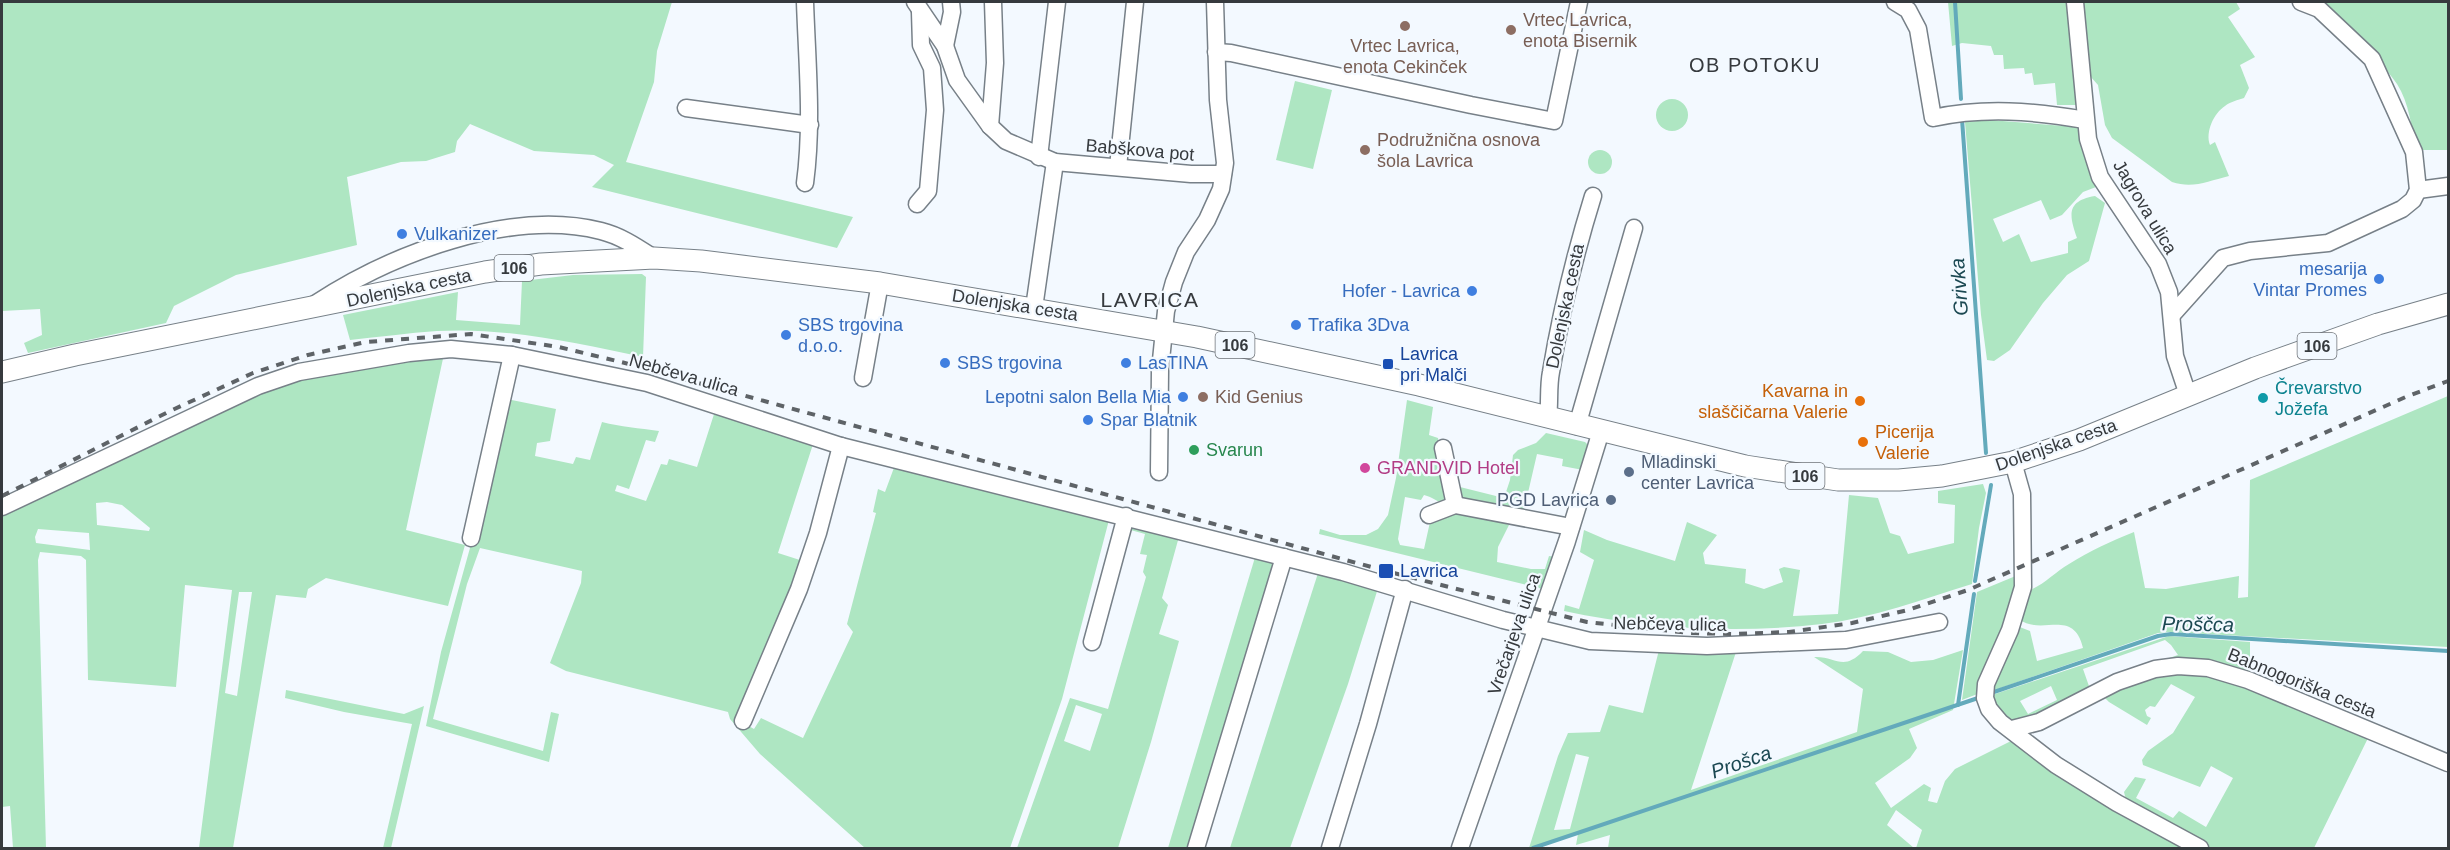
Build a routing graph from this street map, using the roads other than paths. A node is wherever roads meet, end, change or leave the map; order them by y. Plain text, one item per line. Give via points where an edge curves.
1 (805, 2) edge
2 (951, 2) edge
3 (993, 2) edge
4 (1057, 2) edge
5 (1136, 2) edge
6 (1215, 2) edge
7 (1579, 2) edge
8 (1895, 2) edge
9 (2075, 2) edge
10 (2301, 2) edge
11 (918, 6) edge
12 (945, 46) junction
13 (1216, 52) junction
14 (686, 108) dead end
15 (2085, 120) junction
16 (810, 125) junction
17 (990, 126) junction
18 (1047, 160) junction
19 (1118, 167) junction
20 (1223, 174) junction
21 (805, 183) dead end
22 (2448, 186) edge
23 (2418, 190) junction
24 (1593, 196) dead end
25 (917, 204) dead end
26 (1634, 228) dead end
27 (654, 258) junction
28 (880, 283) junction
29 (2448, 304) edge
30 (1034, 308) junction
31 (308, 309) junction
32 (2172, 315) junction
33 (1164, 331) junction
34 (512, 355) junction
35 (2, 372) edge
36 (863, 378) dead end
37 (2188, 395) junction
38 (1548, 418) junction
39 (1577, 426) junction
40 (1601, 431) junction
41 (841, 446) junction
42 (1443, 448) dead end
43 (2013, 462) junction
44 (1159, 472) dead end
45 (1455, 505) junction
46 (2, 507) edge
47 (1429, 515) dead end
48 (1126, 516) junction
49 (1571, 526) junction
50 (471, 538) dead end
51 (1284, 557) junction
52 (1405, 589) junction
53 (1940, 622) dead end
54 (1536, 629) junction
55 (1092, 642) dead end
56 (743, 721) dead end
57 (2012, 729) junction
58 (2448, 763) edge
59 (1196, 849) edge
60 (1330, 849) edge
61 (1461, 849) edge
62 (2200, 849) edge

1 - 16 street
2 - 12 street
3 - 17 street via 995,63
4 - 18 street
5 - 19 street
6 - 13 street
7 - 13 street via 1554,121
8 - 15 street via 1908,10 1922,43 1933,118 1976,111 2037,111
9 - 15 street, Jagrova ulica
10 - 23 street via 2319,9 2372,59 2414,152
11 - 12 street, Babškova pot
11 - 25 street, Babškova pot via 921,45 932,68 935,110 928,192
12 - 17 street, Babškova pot via 957,80
13 - 20 street
14 - 16 street
15 - 32 street, Jagrova ulica via 2100,177 2158,264 2169,292
16 - 21 street
17 - 18 street, Babškova pot via 1006,141
18 - 19 street, Babškova pot
18 - 30 street
19 - 20 street, Babškova pot
20 - 33 street via 1215,204 1174,282
22 - 23 street
23 - 32 street via 2402,209 2328,243 2250,251 2223,258
24 - 38 street, Dolenjska cesta via 1567,286 1550,374
26 - 39 street
27 - 28 main road, Dolenjska cesta / 106
27 - 31 main road, Dolenjska cesta / 106 via 541,264 485,272
27 - 31 street, Dolenjska cesta via 601,230 528,225 432,247 382,266
28 - 30 main road, Dolenjska cesta / 106
28 - 36 street
29 - 37 main road, Dolenjska cesta / 106 via 2378,324
30 - 33 main road, Dolenjska cesta / 106
31 - 35 main road, Dolenjska cesta / 106
32 - 37 street, Jagrova ulica via 2175,356
33 - 38 main road, Dolenjska cesta / 106 via 1375,375
33 - 44 street
34 - 41 street, Nebčeva ulica via 647,383
34 - 46 street, Nebčeva ulica via 451,349 374,357 299,372 258,386
34 - 50 street
37 - 43 main road, Dolenjska cesta / 106 via 2079,440
38 - 39 main road, Dolenjska cesta / 106
39 - 40 main road, Dolenjska cesta / 106
40 - 43 main road, Dolenjska cesta / 106 via 1745,466 1838,480 1942,476
40 - 49 street, Vrečarjeva ulica
41 - 48 street, Nebčeva ulica
41 - 56 street via 819,533
42 - 45 street
43 - 57 street via 2022,494 2023,587 1985,694 1994,716
45 - 47 street
45 - 49 street
48 - 51 street, Nebčeva ulica
48 - 55 street
49 - 54 street, Vrečarjeva ulica
51 - 52 street, Nebčeva ulica
51 - 59 street
52 - 54 street, Nebčeva ulica
52 - 60 street
53 - 54 street, Nebčeva ulica via 1846,640 1707,646 1590,641
54 - 61 street, Vrečarjeva ulica
57 - 58 street, Babnogoriška cesta via 2039,722 2116,682 2155,669 2208,668 2248,680
57 - 62 street via 2056,765

